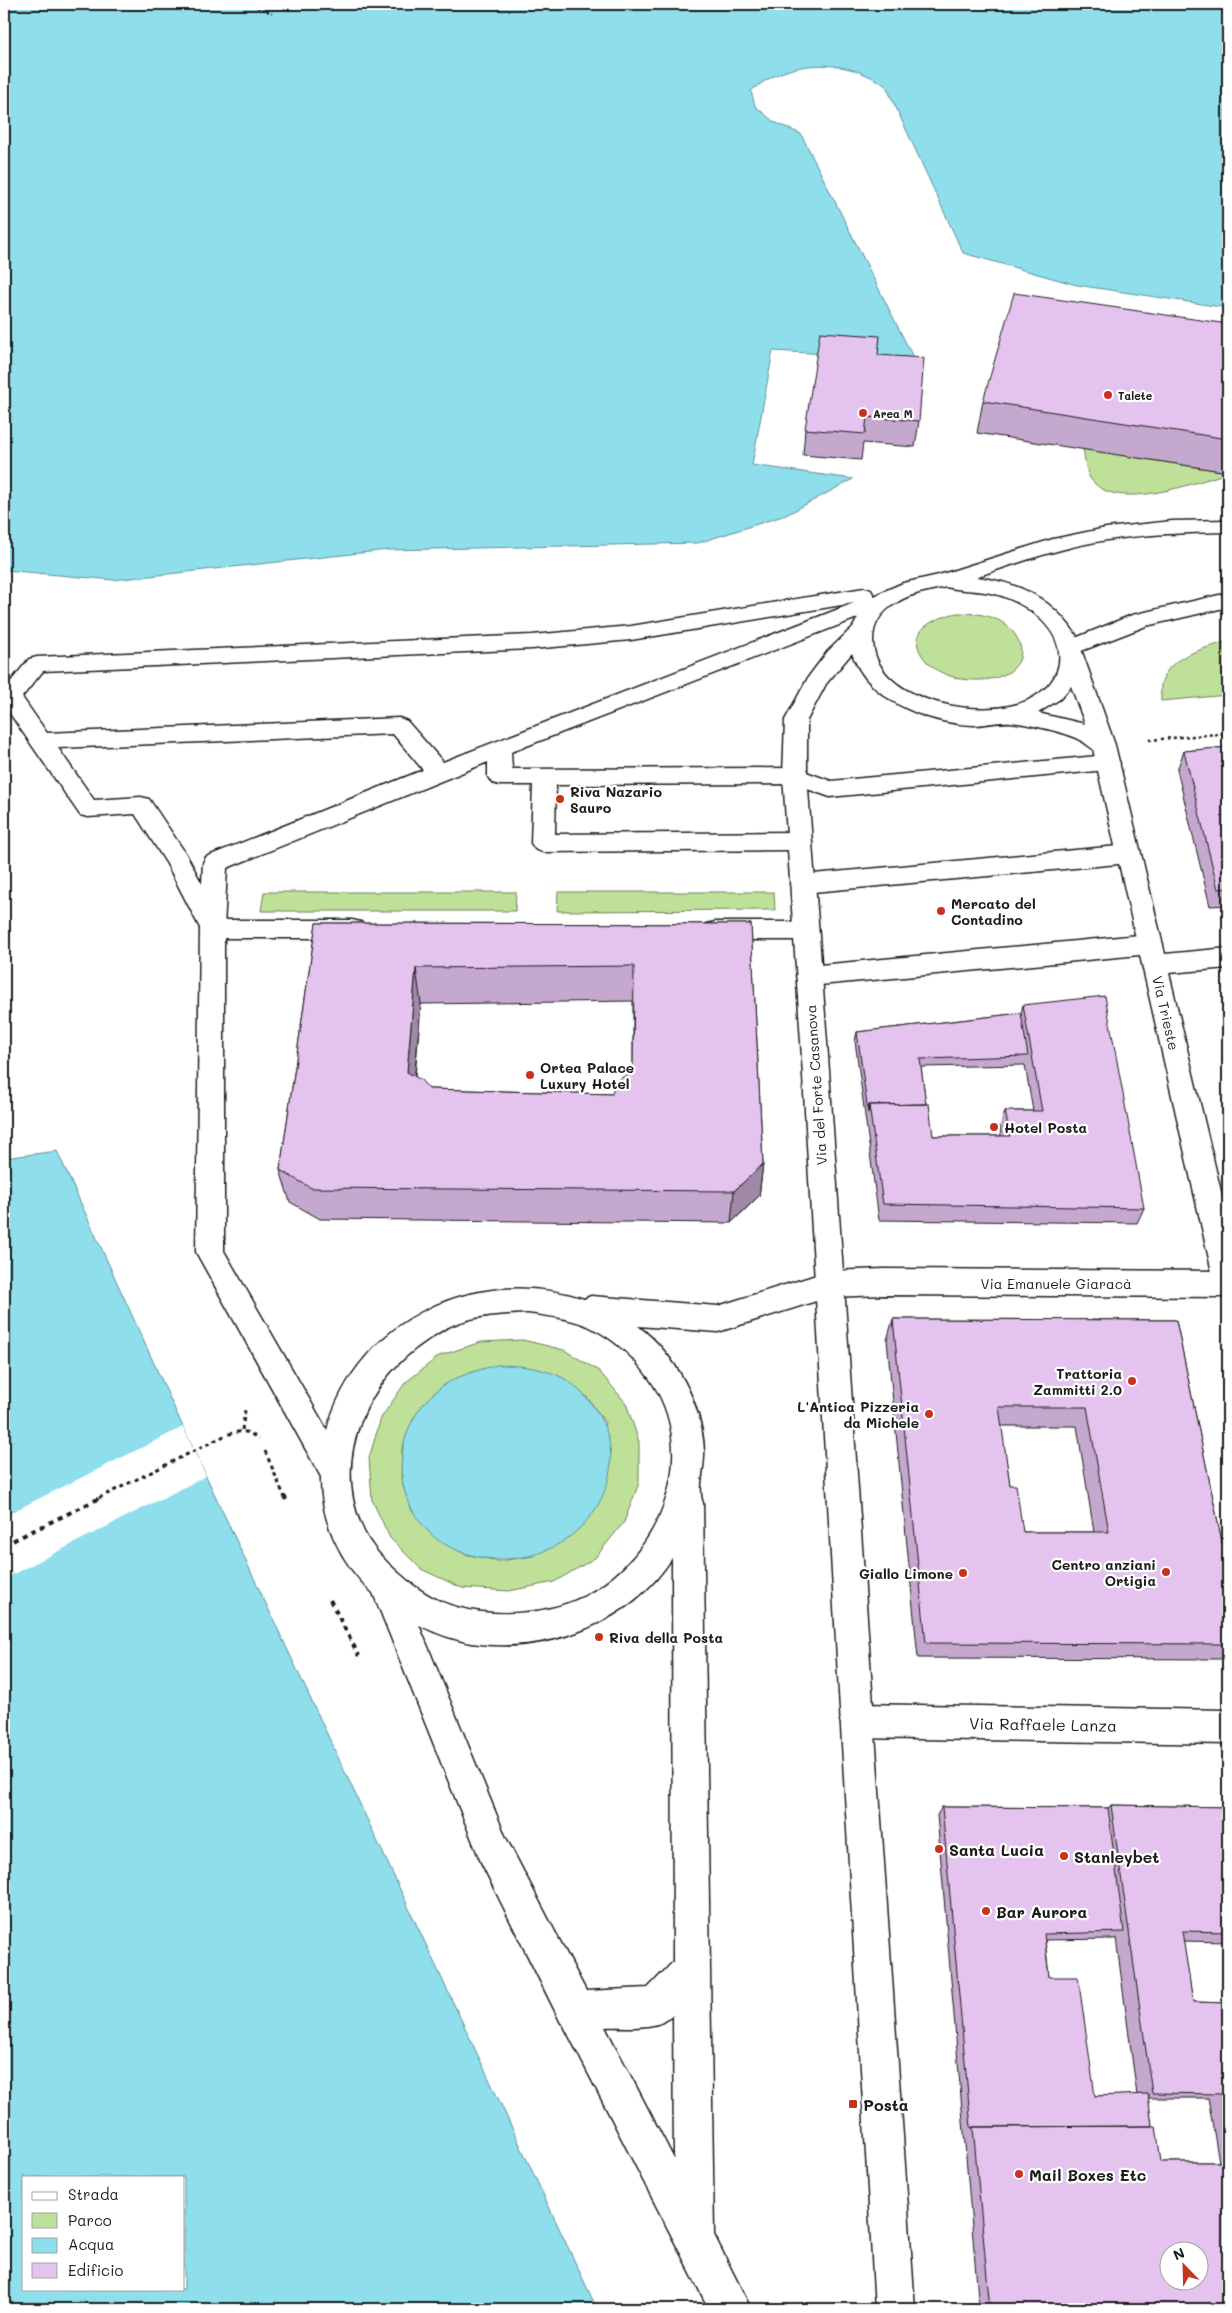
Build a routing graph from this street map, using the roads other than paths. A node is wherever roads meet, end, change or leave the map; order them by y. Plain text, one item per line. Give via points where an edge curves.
1 (1228, 526) edge
2 (943, 581) junction
3 (910, 588) junction
4 (888, 598) junction
5 (1228, 600) edge
6 (862, 631) junction
7 (1071, 653) junction
8 (1009, 714) junction
9 (41, 741) junction
10 (500, 748) junction
11 (1106, 754) junction
12 (438, 772) junction
13 (795, 776) junction
14 (545, 777) junction
15 (799, 841) junction
16 (1129, 854) junction
17 (802, 884) junction
18 (212, 929) junction
19 (371, 930) edge
20 (687, 931) edge
21 (806, 931) junction
22 (1153, 954) junction
23 (1228, 958) edge
24 (809, 967) junction
25 (1228, 1282) edge
26 (830, 1284) junction
27 (574, 1308) junction
28 (334, 1471) junction
29 (687, 1488) junction
30 (387, 1587) junction
31 (857, 1721) junction
32 (1228, 1727) edge
33 (692, 1969) junction
34 (574, 2010) junction
35 (694, 2239) junction
36 (731, 2309) edge
37 (894, 2309) edge

1 - 2 street via 1115,533 1053,545
2 - 3 street
2 - 7 street via 982,583 1018,594 1048,612 1067,636
3 - 4 street
3 - 9 street via 631,633 532,642 37,664 10,697
4 - 6 street via 871,613
4 - 10 street
5 - 7 street via 1140,620
6 - 8 street via 863,654 877,678 902,697 935,712 972,717
6 - 13 street, Via del Forte Casanova via 831,662 796,720
7 - 8 street via 1064,682 1042,702
7 - 11 street, Via Trieste
8 - 11 street via 1082,731
9 - 12 street via 399,726
9 - 18 street via 88,809 141,804 177,860
10 - 12 street
10 - 14 street via 500,777
11 - 13 street via 830,789
11 - 16 street, Via Trieste
12 - 18 street via 215,863
13 - 14 street
13 - 15 street, Via del Forte Casanova
14 - 15 street via 543,843
15 - 17 street, Via del Forte Casanova
16 - 17 street
16 - 22 street, Via Trieste
17 - 21 street, Via del Forte Casanova
18 - 19 street
18 - 28 street via 210,1252
20 - 21 street
21 - 24 street, Via del Forte Casanova
22 - 23 street
22 - 24 street
22 - 25 street, Via Trieste
24 - 26 street, Via del Forte Casanova
25 - 26 street, Via Emanuele Giaracà
26 - 27 street, Via Emanuele Giaracà via 718,1319
26 - 31 street, Via del Forte Casanova
27 - 28 street via 528,1300 479,1304 434,1319 394,1345 362,1381 342,1424
27 - 29 street via 610,1323 641,1347 666,1376 682,1411 690,1448
28 - 30 street via 338,1503 347,1534 364,1562
29 - 30 street via 673,1529 647,1568 612,1599 568,1620 520,1629 471,1627 425,1613
29 - 33 street
30 - 34 street via 493,1850
31 - 32 street, Via Raffaele Lanza
31 - 37 street, Via del Forte Casanova
33 - 34 street via 656,2006
33 - 35 street
34 - 35 street
35 - 36 street

